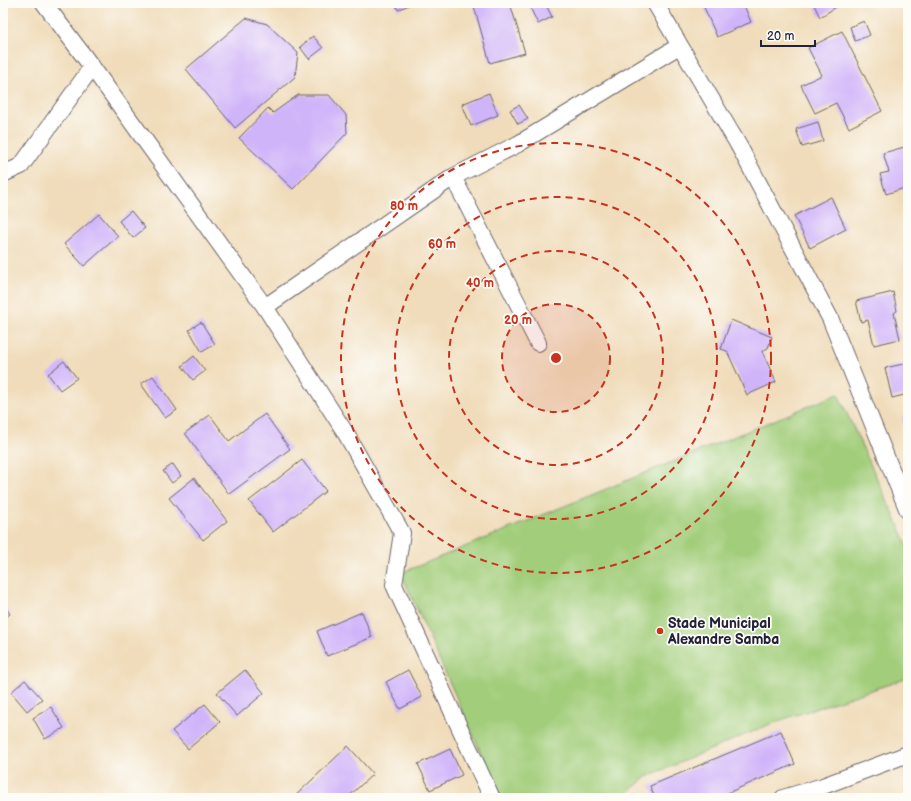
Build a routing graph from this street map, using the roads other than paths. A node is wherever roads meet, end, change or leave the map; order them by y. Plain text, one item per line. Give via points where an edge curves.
1 (44, 3) edge
2 (655, 3) edge
3 (679, 46) junction
4 (92, 66) junction
5 (3, 174) edge
6 (453, 177) junction
7 (265, 307) junction
8 (538, 343) dead end
9 (908, 511) edge
10 (908, 754) edge
11 (492, 798) edge
12 (783, 798) edge

1 - 4 street
2 - 3 street
3 - 6 street via 518,144
3 - 9 street via 739,146 830,318
4 - 5 street via 22,166
4 - 7 street
6 - 7 street
6 - 8 street
7 - 11 street via 345,432 402,533 394,584
10 - 12 street

